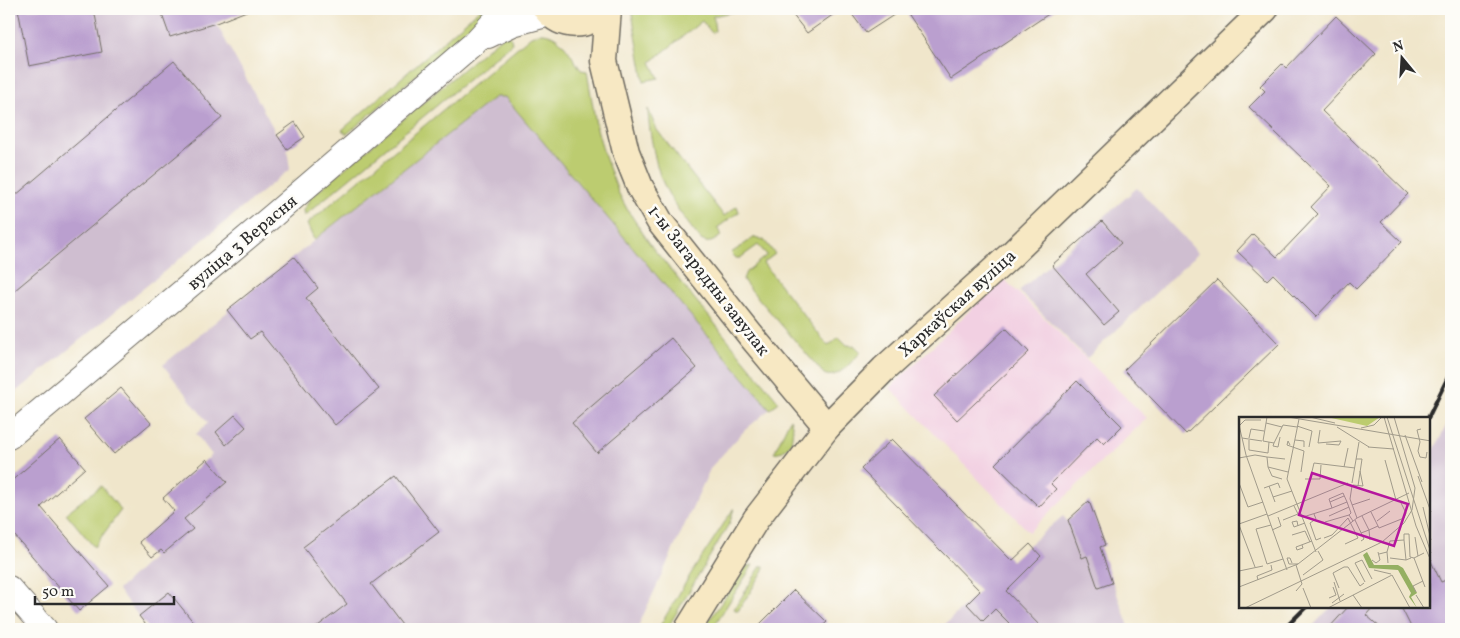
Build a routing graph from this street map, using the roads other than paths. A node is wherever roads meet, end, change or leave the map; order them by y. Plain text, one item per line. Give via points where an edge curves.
1 (508, 9) edge
2 (606, 9) edge
3 (1265, 9) edge
4 (554, 15) edge
5 (473, 44) junction
6 (604, 62) junction
7 (827, 426) junction
8 (9, 437) edge
9 (9, 588) edge
10 (46, 629) edge
11 (688, 629) edge

1 - 5 street, вуліца 3 Верасня
2 - 4 main road via 591,21 574,24
2 - 6 main road, 1-ы Загарадны завулак
3 - 7 main road, Харкаўская вуліца via 1013,253 884,369
4 - 5 street, вуліца 3 Верасня via 513,24
4 - 6 main road, 1-ы Загарадны завулак via 589,44
5 - 8 street, вуліца 3 Верасня
6 - 7 main road, 1-ы Загарадны завулак via 626,152 656,215
7 - 11 main road, Харкаўская вуліца via 756,518
9 - 10 street

